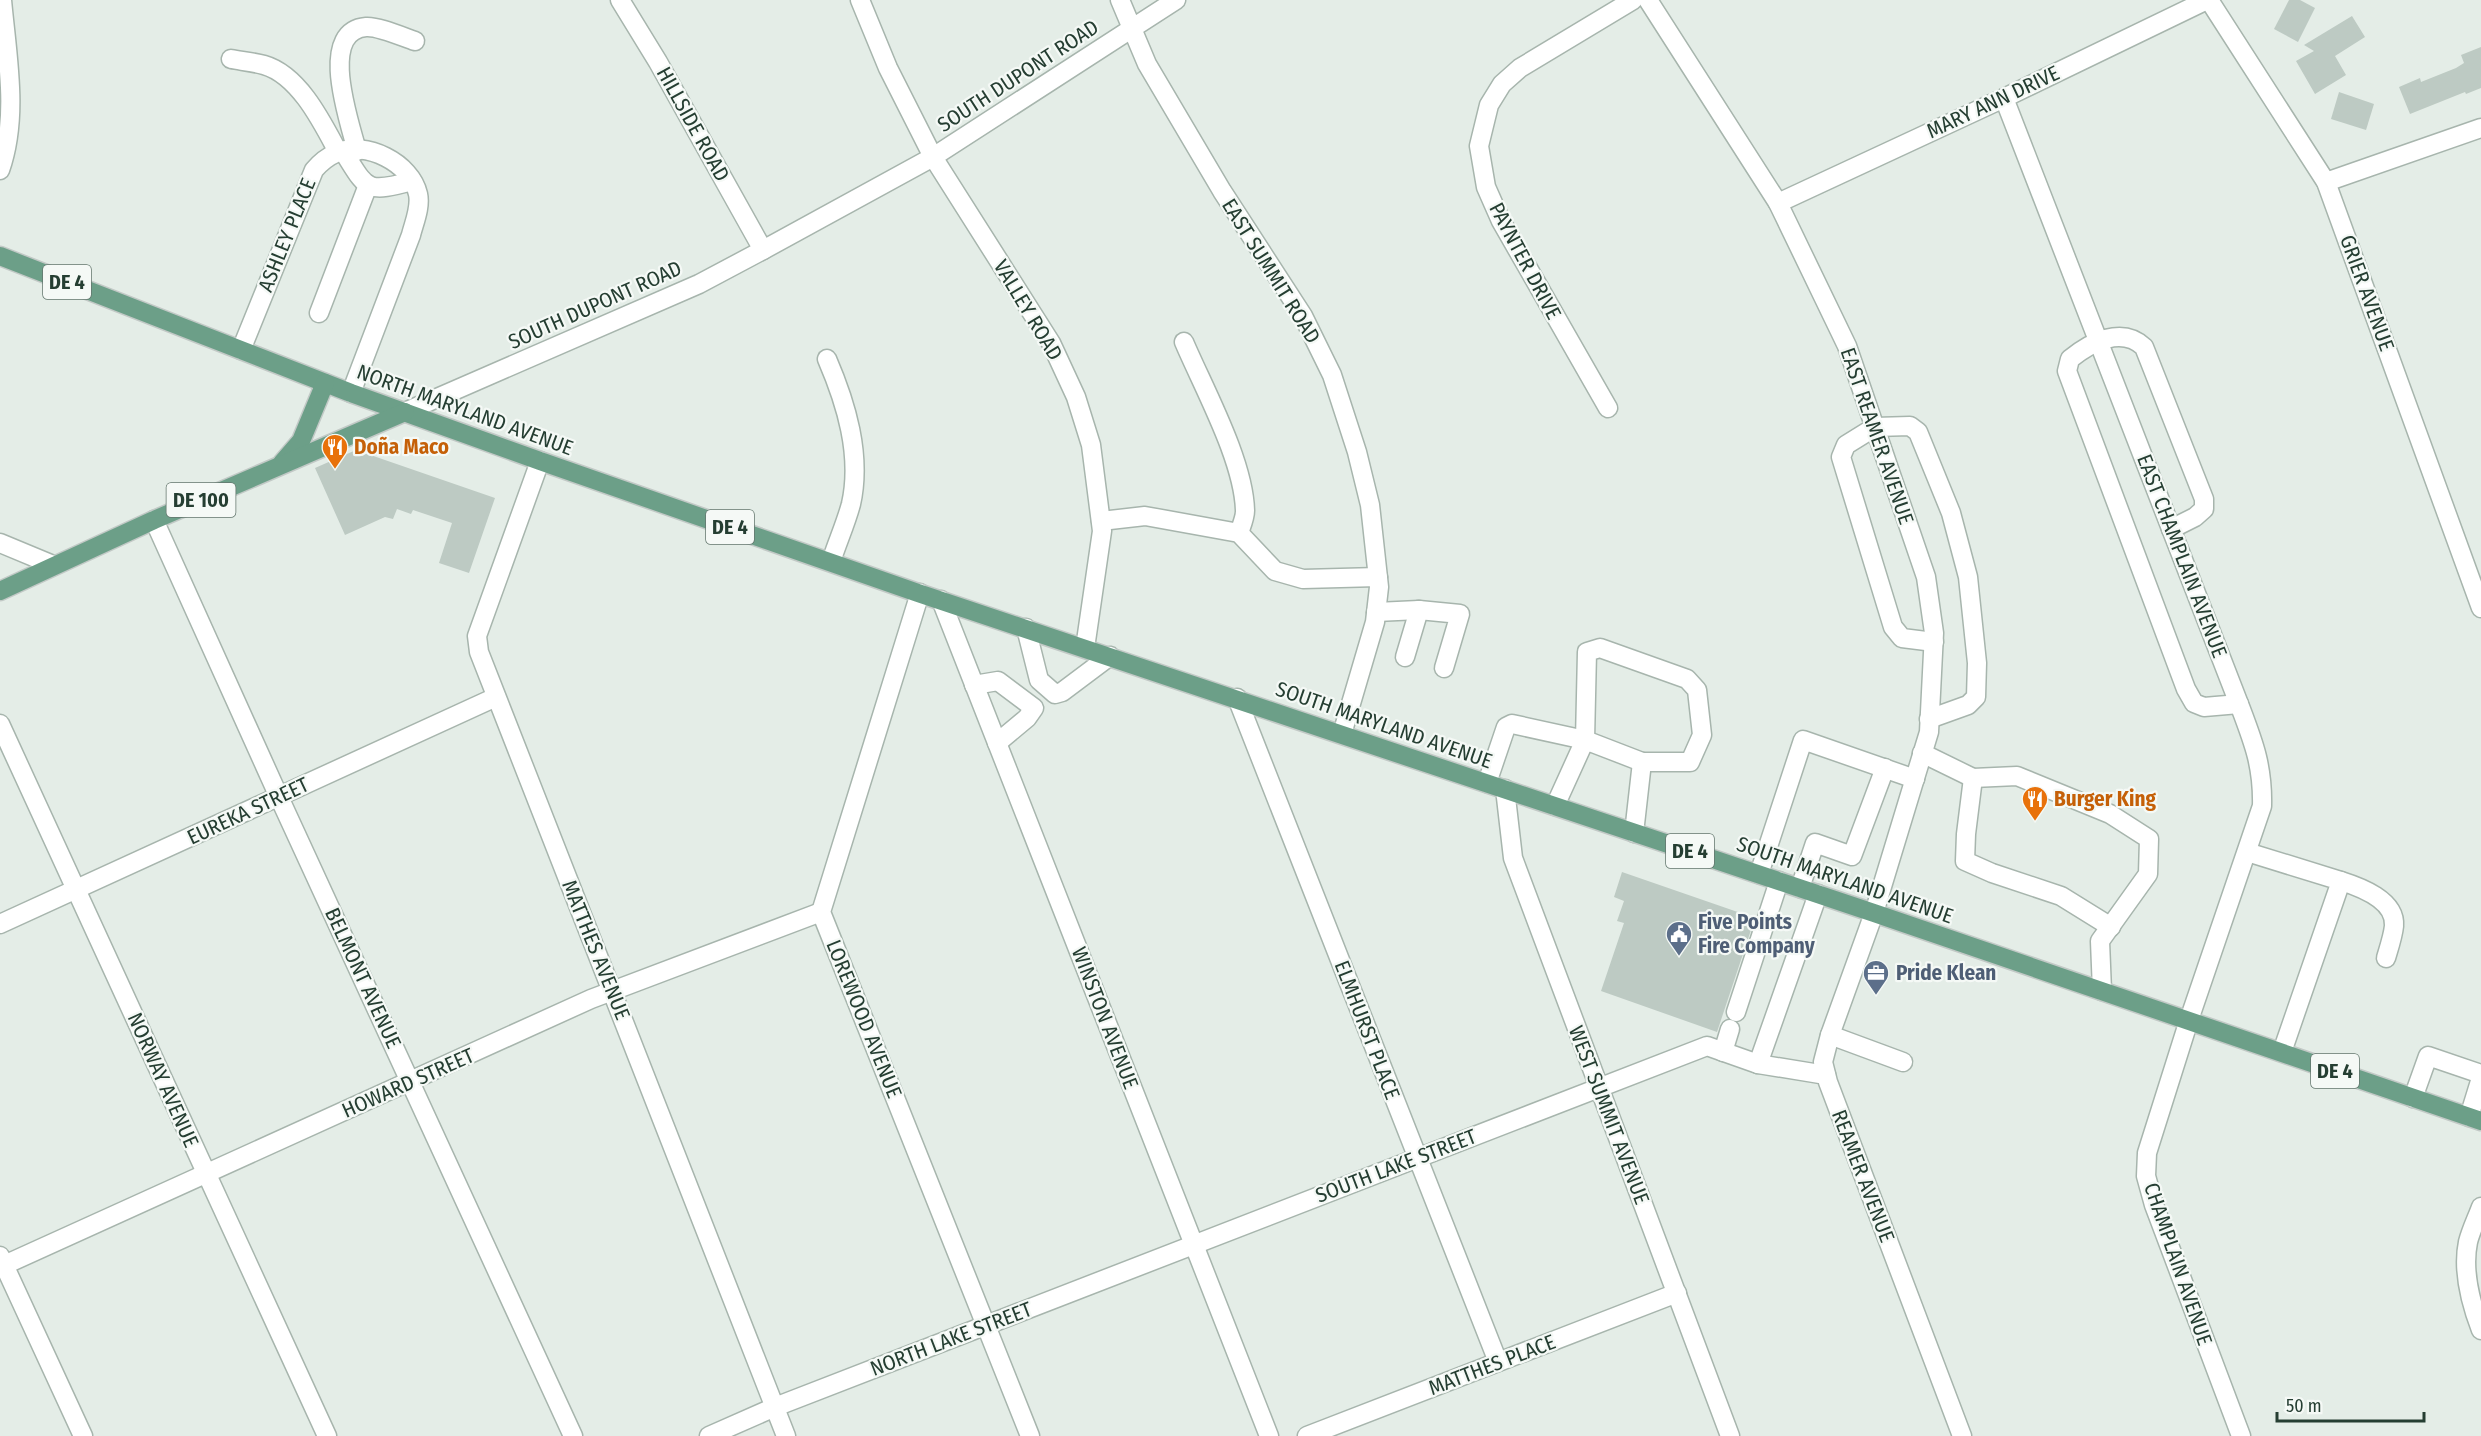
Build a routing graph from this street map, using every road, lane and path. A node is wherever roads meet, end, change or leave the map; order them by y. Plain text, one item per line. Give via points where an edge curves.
1 (2, 0) edge
2 (620, 0) edge
3 (860, 0) edge
4 (1120, 0) edge
5 (1176, 0) edge
6 (1632, 0) edge
7 (1648, 0) edge
8 (2208, 0) edge
9 (1132, 30) junction
10 (416, 41) dead end
11 (231, 59) dead end
12 (2004, 98) junction
13 (2481, 128) edge
14 (346, 151) junction
15 (933, 157) junction
16 (0, 170) edge
17 (412, 181) junction
18 (2326, 182) junction
19 (368, 185) junction
20 (1778, 203) junction
21 (763, 250) junction
22 (0, 256) edge
23 (319, 313) dead end
24 (2099, 341) junction
25 (1184, 342) dead end
26 (242, 350) junction
27 (827, 359) dead end
28 (325, 383) junction
29 (351, 393) junction
30 (1608, 408) dead end
31 (405, 412) junction
32 (1875, 428) junction
33 (540, 461) junction
34 (277, 468) junction
35 (154, 520) junction
36 (1101, 521) junction
37 (2171, 529) junction
38 (1239, 533) junction
39 (0, 543) edge
40 (831, 561) junction
41 (53, 566) junction
42 (1378, 576) junction
43 (0, 591) edge
44 (920, 593) junction
45 (941, 600) junction
46 (2481, 608) edge
47 (1419, 610) junction
48 (1376, 612) junction
49 (1026, 628) junction
50 (1934, 642) junction
51 (1085, 648) junction
52 (1110, 656) junction
53 (1405, 657) dead end
54 (1444, 669) dead end
55 (974, 685) junction
56 (1055, 694) junction
57 (496, 697) junction
58 (1237, 698) junction
59 (2239, 704) junction
60 (1034, 708) junction
61 (1929, 719) junction
62 (0, 724) edge
63 (1341, 734) junction
64 (1585, 740) junction
65 (997, 743) junction
66 (1922, 753) junction
67 (1642, 762) junction
68 (1885, 768) junction
69 (1915, 778) junction
70 (1974, 778) junction
71 (1487, 783) junction
72 (1505, 789) junction
73 (279, 797) junction
74 (1555, 806) junction
75 (1634, 833) junction
76 (2247, 852) junction
77 (1759, 874) junction
78 (1779, 881) junction
79 (2341, 881) junction
80 (77, 889) junction
81 (1809, 891) junction
82 (821, 912) junction
83 (1874, 913) junction
84 (0, 924) edge
85 (2111, 927) junction
86 (2386, 958) dead end
87 (612, 991) junction
88 (2102, 991) junction
89 (2189, 1020) junction
90 (1830, 1035) junction
91 (1723, 1052) junction
92 (2282, 1052) junction
93 (1903, 1062) dead end
94 (1758, 1064) junction
95 (1826, 1075) junction
96 (2481, 1076) edge
97 (411, 1082) junction
98 (1599, 1086) junction
99 (2413, 1098) junction
100 (2475, 1119) edge
101 (1418, 1157) junction
102 (206, 1174) junction
103 (2481, 1207) edge
104 (1194, 1245) junction
105 (1, 1263) edge
106 (1677, 1293) junction
107 (987, 1326) junction
108 (2481, 1330) edge
109 (1498, 1362) junction
110 (775, 1407) junction
111 (83, 1436) edge
112 (327, 1436) edge
113 (573, 1436) edge
114 (709, 1436) edge
115 (786, 1436) edge
116 (1030, 1436) edge
117 (1269, 1436) edge
118 (1307, 1436) edge
119 (1730, 1436) edge
120 (1962, 1436) edge
121 (2241, 1436) edge

1 - 16 street via 11,110
2 - 21 street, HILLSIDE ROAD
3 - 15 street, VALLEY ROAD via 888,69
4 - 9 street, EAST SUMMIT ROAD
5 - 9 street, SOUTH DUPONT ROAD
6 - 30 street, PAYNTER DRIVE via 1520,68 1502,84 1489,105 1479,146 1486,187 1501,221
7 - 20 street, EAST REAMER AVENUE
8 - 12 street, MARY ANN DRIVE
8 - 18 street, GRIER AVENUE
9 - 15 street, SOUTH DUPONT ROAD
9 - 42 street, EAST SUMMIT ROAD via 1147,64 1222,191 1304,316 1332,375 1370,505
10 - 14 street via 368,26 347,36 339,67
11 - 14 street via 265,65 294,84
12 - 20 street, MARY ANN DRIVE
12 - 24 street, EAST CHAMPLAIN AVENUE
13 - 18 street
14 - 17 street via 379,154 393,161
14 - 19 street via 361,181
14 - 26 street, ASHLEY PLACE via 325,159 306,185
15 - 21 street, SOUTH DUPONT ROAD
15 - 36 street, VALLEY ROAD via 1051,343 1076,397 1091,445
17 - 19 street via 376,188
17 - 29 street via 419,196 411,235
18 - 46 street, GRIER AVENUE
19 - 23 street
20 - 32 street, EAST REAMER AVENUE via 1847,346
21 - 31 street, SOUTH DUPONT ROAD via 699,284
22 - 26 main road, NORTH MARYLAND AVENUE / DE 4
24 - 37 street, EAST CHAMPLAIN AVENUE
24 - 37 street via 2124,336 2144,347 2204,499 2204,509
24 - 59 street via 2070,359 2067,371 2186,689 2194,703 2204,707
25 - 38 street via 1224,431 1239,479 1245,513
26 - 28 main road, NORTH MARYLAND AVENUE / DE 4
27 - 40 street via 849,420 854,467 851,504
28 - 29 main road, NORTH MARYLAND AVENUE / DE 4
28 - 34 main road via 301,441
29 - 31 main road, NORTH MARYLAND AVENUE / DE 4
31 - 33 main road, NORTH MARYLAND AVENUE / DE 4
31 - 34 main road, SOUTH DUPONT ROAD / DE 100
32 - 50 street, EAST REAMER AVENUE via 1926,577
32 - 50 street via 1846,445 1841,457 1893,627 1902,638
32 - 61 street via 1910,426 1918,432 1951,513 1968,577 1977,663 1976,697 1968,705
33 - 40 main road, NORTH MARYLAND AVENUE / DE 4
33 - 57 street, MATTHES AVENUE via 477,636
34 - 35 main road, SOUTH DUPONT ROAD / DE 100
35 - 41 main road, SOUTH DUPONT ROAD / DE 100
35 - 73 street, BELMONT AVENUE
36 - 38 street via 1145,516
36 - 51 street, VALLEY ROAD
37 - 59 street, EAST CHAMPLAIN AVENUE
38 - 42 street via 1275,571 1304,579
39 - 41 street
40 - 44 main road, NORTH MARYLAND AVENUE / DE 4
41 - 43 main road, SOUTH DUPONT ROAD / DE 100
42 - 48 street, EAST SUMMIT ROAD
44 - 45 main road, SOUTH MARYLAND AVENUE / DE 4
44 - 82 street
45 - 49 main road, SOUTH MARYLAND AVENUE / DE 4
45 - 55 street, WINSTON AVENUE
47 - 48 street
47 - 53 street
47 - 54 street via 1460,614
48 - 63 street, EAST SUMMIT ROAD
49 - 51 main road, SOUTH MARYLAND AVENUE / DE 4
49 - 56 street via 1039,680
50 - 61 street, EAST REAMER AVENUE
51 - 52 main road, SOUTH MARYLAND AVENUE / DE 4
52 - 56 street
52 - 58 main road, SOUTH MARYLAND AVENUE / DE 4
55 - 60 street via 998,681
55 - 65 street, WINSTON AVENUE
56 - 60 street
57 - 73 street, EUREKA STREET
57 - 87 street, MATTHES AVENUE
58 - 63 main road, SOUTH MARYLAND AVENUE / DE 4
58 - 101 street, ELMHURST PLACE
59 - 76 street, EAST CHAMPLAIN AVENUE via 2258,755 2262,778 2262,806
60 - 65 street
61 - 66 street, EAST REAMER AVENUE
62 - 80 street, NORWAY AVENUE
63 - 71 main road, SOUTH MARYLAND AVENUE / DE 4
64 - 67 street
64 - 67 street via 1587,652 1600,648 1687,679 1697,690 1702,735 1690,762
64 - 71 street via 1512,724 1506,727
64 - 74 street
65 - 104 street, WINSTON AVENUE
66 - 69 street, EAST REAMER AVENUE
66 - 70 street
67 - 75 street
68 - 69 street
68 - 77 street via 1803,740
68 - 81 street via 1852,856 1815,843
69 - 83 street, EAST REAMER AVENUE
70 - 85 street via 1965,861 2061,896
70 - 85 street via 2016,776 2110,814 2149,839 2148,874
71 - 72 main road, SOUTH MARYLAND AVENUE / DE 4
72 - 74 main road, SOUTH MARYLAND AVENUE / DE 4
72 - 98 street, WEST SUMMIT AVENUE via 1513,858
73 - 80 street, EUREKA STREET
73 - 97 street, BELMONT AVENUE
74 - 75 main road, SOUTH MARYLAND AVENUE / DE 4
75 - 77 main road, SOUTH MARYLAND AVENUE / DE 4
76 - 79 street
76 - 89 street, EAST CHAMPLAIN AVENUE
77 - 78 main road, SOUTH MARYLAND AVENUE / DE 4
78 - 81 main road, SOUTH MARYLAND AVENUE / DE 4
78 - 91 street
79 - 86 street via 2358,886 2388,906 2394,926
79 - 92 street
80 - 84 street, EUREKA STREET
80 - 102 street, NORWAY AVENUE
81 - 83 main road, SOUTH MARYLAND AVENUE / DE 4
81 - 94 street
82 - 87 street, HOWARD STREET
82 - 107 street, LOREWOOD AVENUE
83 - 88 main road, SOUTH MARYLAND AVENUE / DE 4
83 - 90 street, REAMER AVENUE
85 - 88 street via 2100,941
87 - 97 street, HOWARD STREET
87 - 110 street, MATTHES AVENUE
88 - 89 main road, SOUTH MARYLAND AVENUE / DE 4
89 - 92 main road, SOUTH MARYLAND AVENUE / DE 4
89 - 121 street, CHAMPLAIN AVENUE via 2146,1153 2146,1176
90 - 93 street
90 - 95 street, REAMER AVENUE via 1823,1062
91 - 94 street, SOUTH LAKE STREET
91 - 98 street, SOUTH LAKE STREET via 1707,1046
92 - 99 main road, SOUTH MARYLAND AVENUE / DE 4
94 - 95 street, SOUTH LAKE STREET
95 - 120 street, REAMER AVENUE
96 - 99 street via 2428,1056
96 - 100 street
97 - 102 street, HOWARD STREET
97 - 113 street, BELMONT AVENUE
98 - 101 street, SOUTH LAKE STREET
98 - 106 street, WEST SUMMIT AVENUE
99 - 100 main road, SOUTH MARYLAND AVENUE / DE 4
101 - 104 street, SOUTH LAKE STREET
101 - 109 street, ELMHURST PLACE
102 - 105 street, HOWARD STREET
102 - 112 street, NORWAY AVENUE
103 - 108 street via 2468,1243 2466,1270
104 - 107 street, NORTH LAKE STREET
104 - 117 street, WINSTON AVENUE
105 - 111 street
106 - 109 street, MATTHES PLACE
106 - 119 street, WEST SUMMIT AVENUE
107 - 110 street, NORTH LAKE STREET
107 - 116 street, LOREWOOD AVENUE
109 - 118 street, MATTHES PLACE
110 - 114 street, NORTH LAKE STREET
110 - 115 street, MATTHES AVENUE

